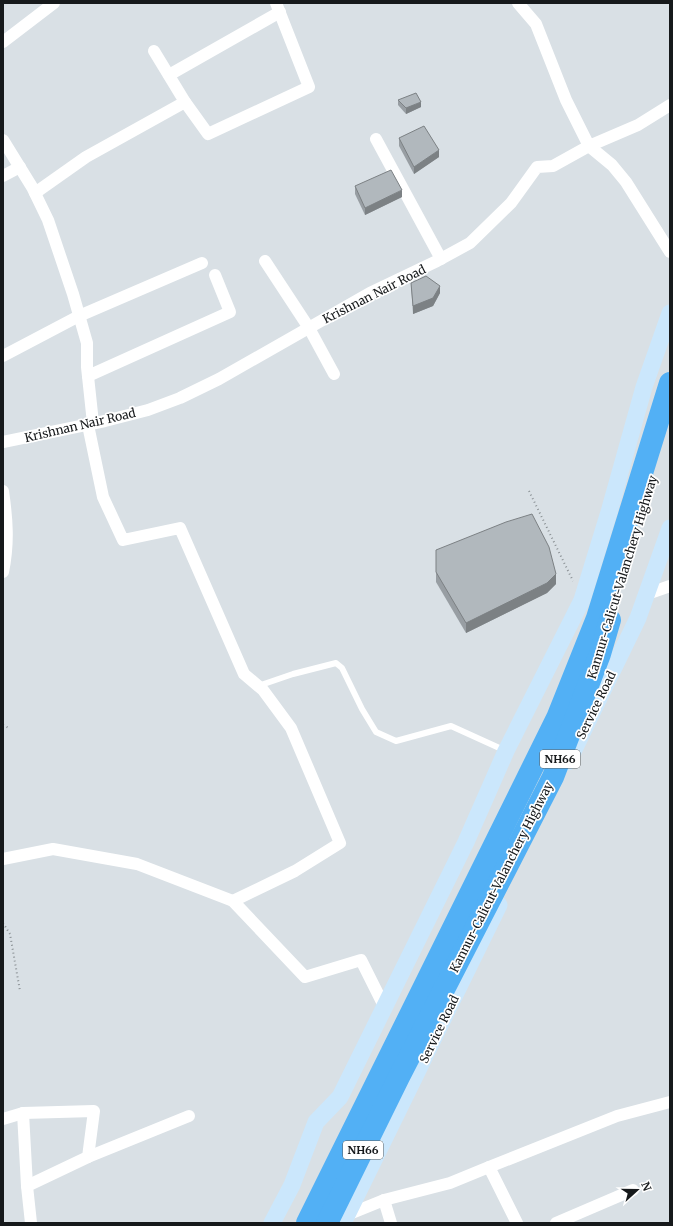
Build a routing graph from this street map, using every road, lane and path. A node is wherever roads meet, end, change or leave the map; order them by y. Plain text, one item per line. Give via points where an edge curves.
1 (54, 3) edge
2 (518, 3) edge
3 (278, 8) edge
4 (3, 42) edge
5 (154, 51) dead end
6 (169, 75) junction
7 (185, 102) junction
8 (670, 105) edge
9 (376, 139) dead end
10 (3, 140) edge
11 (589, 146) junction
12 (20, 167) junction
13 (3, 176) edge
14 (35, 193) junction
15 (670, 252) edge
16 (441, 259) junction
17 (265, 262) dead end
18 (202, 264) dead end
19 (215, 275) dead end
20 (670, 313) edge
21 (79, 316) junction
22 (309, 328) junction
23 (3, 356) edge
24 (334, 374) dead end
25 (88, 376) junction
26 (670, 383) edge
27 (670, 420) edge
28 (91, 424) junction
29 (3, 442) edge
30 (3, 491) edge
31 (528, 491) dead end
32 (670, 528) edge
33 (3, 572) edge
34 (670, 586) edge
35 (647, 594) junction
36 (582, 600) junction
37 (258, 686) junction
38 (3, 725) edge
39 (10, 728) dead end
40 (506, 751) junction
41 (3, 859) edge
42 (234, 901) junction
43 (3, 923) edge
44 (20, 992) dead end
45 (384, 1008) junction
46 (670, 1102) edge
47 (23, 1113) junction
48 (189, 1116) dead end
49 (3, 1120) edge
50 (88, 1157) junction
51 (489, 1167) junction
52 (27, 1186) junction
53 (633, 1190) dead end
54 (384, 1200) junction
55 (345, 1219) edge
56 (31, 1223) edge
57 (272, 1223) edge
58 (307, 1223) edge
59 (327, 1223) edge
60 (391, 1223) edge
61 (517, 1223) edge
62 (556, 1223) edge

1 - 4 street
2 - 11 street via 536,24 566,100
3 - 6 street
3 - 7 street via 309,86 208,134
5 - 6 street
6 - 7 street
7 - 14 street via 86,157
8 - 11 street, Krishnan Nair Road via 638,125
9 - 16 street
10 - 12 street
11 - 15 street via 612,165 626,182
11 - 16 street, Krishnan Nair Road via 553,166 537,167 497,219 470,243
12 - 13 street
12 - 14 street
14 - 21 street via 48,220
16 - 22 street, Krishnan Nair Road via 370,293
17 - 22 street
18 - 21 street
19 - 25 street via 230,312
20 - 36 street via 644,387
21 - 23 street
21 - 25 street via 87,343
22 - 24 street
22 - 28 street, Krishnan Nair Road via 180,398 148,410
25 - 28 street
26 - 58 highway, NH66 via 597,618 557,718
27 - 59 highway, Kannur-Calicut-Valanchery Highway / NH66 via 600,654 553,777
28 - 29 street, Krishnan Nair Road
28 - 37 street via 103,497 123,540 180,528 244,674
30 - 33 street via 8,529
31 - 36 path
32 - 35 street, Service Road
34 - 35 street
35 - 55 street, Service Road via 635,626
36 - 40 street
37 - 40 lane via 336,663 342,668 362,710 376,732 396,741 451,726
37 - 42 street via 291,728 340,844 295,871
38 - 39 path
40 - 45 street via 466,842
41 - 42 street via 53,849 129,863
42 - 45 street via 305,977 361,960
43 - 44 path via 10,934
45 - 57 street via 340,1097 316,1122 292,1185
46 - 51 street via 617,1116
47 - 49 street
47 - 50 street via 94,1111
47 - 52 street
48 - 50 street
50 - 52 street
51 - 54 street via 450,1183
51 - 61 street
52 - 56 street
53 - 62 street
54 - 55 street
54 - 60 street

